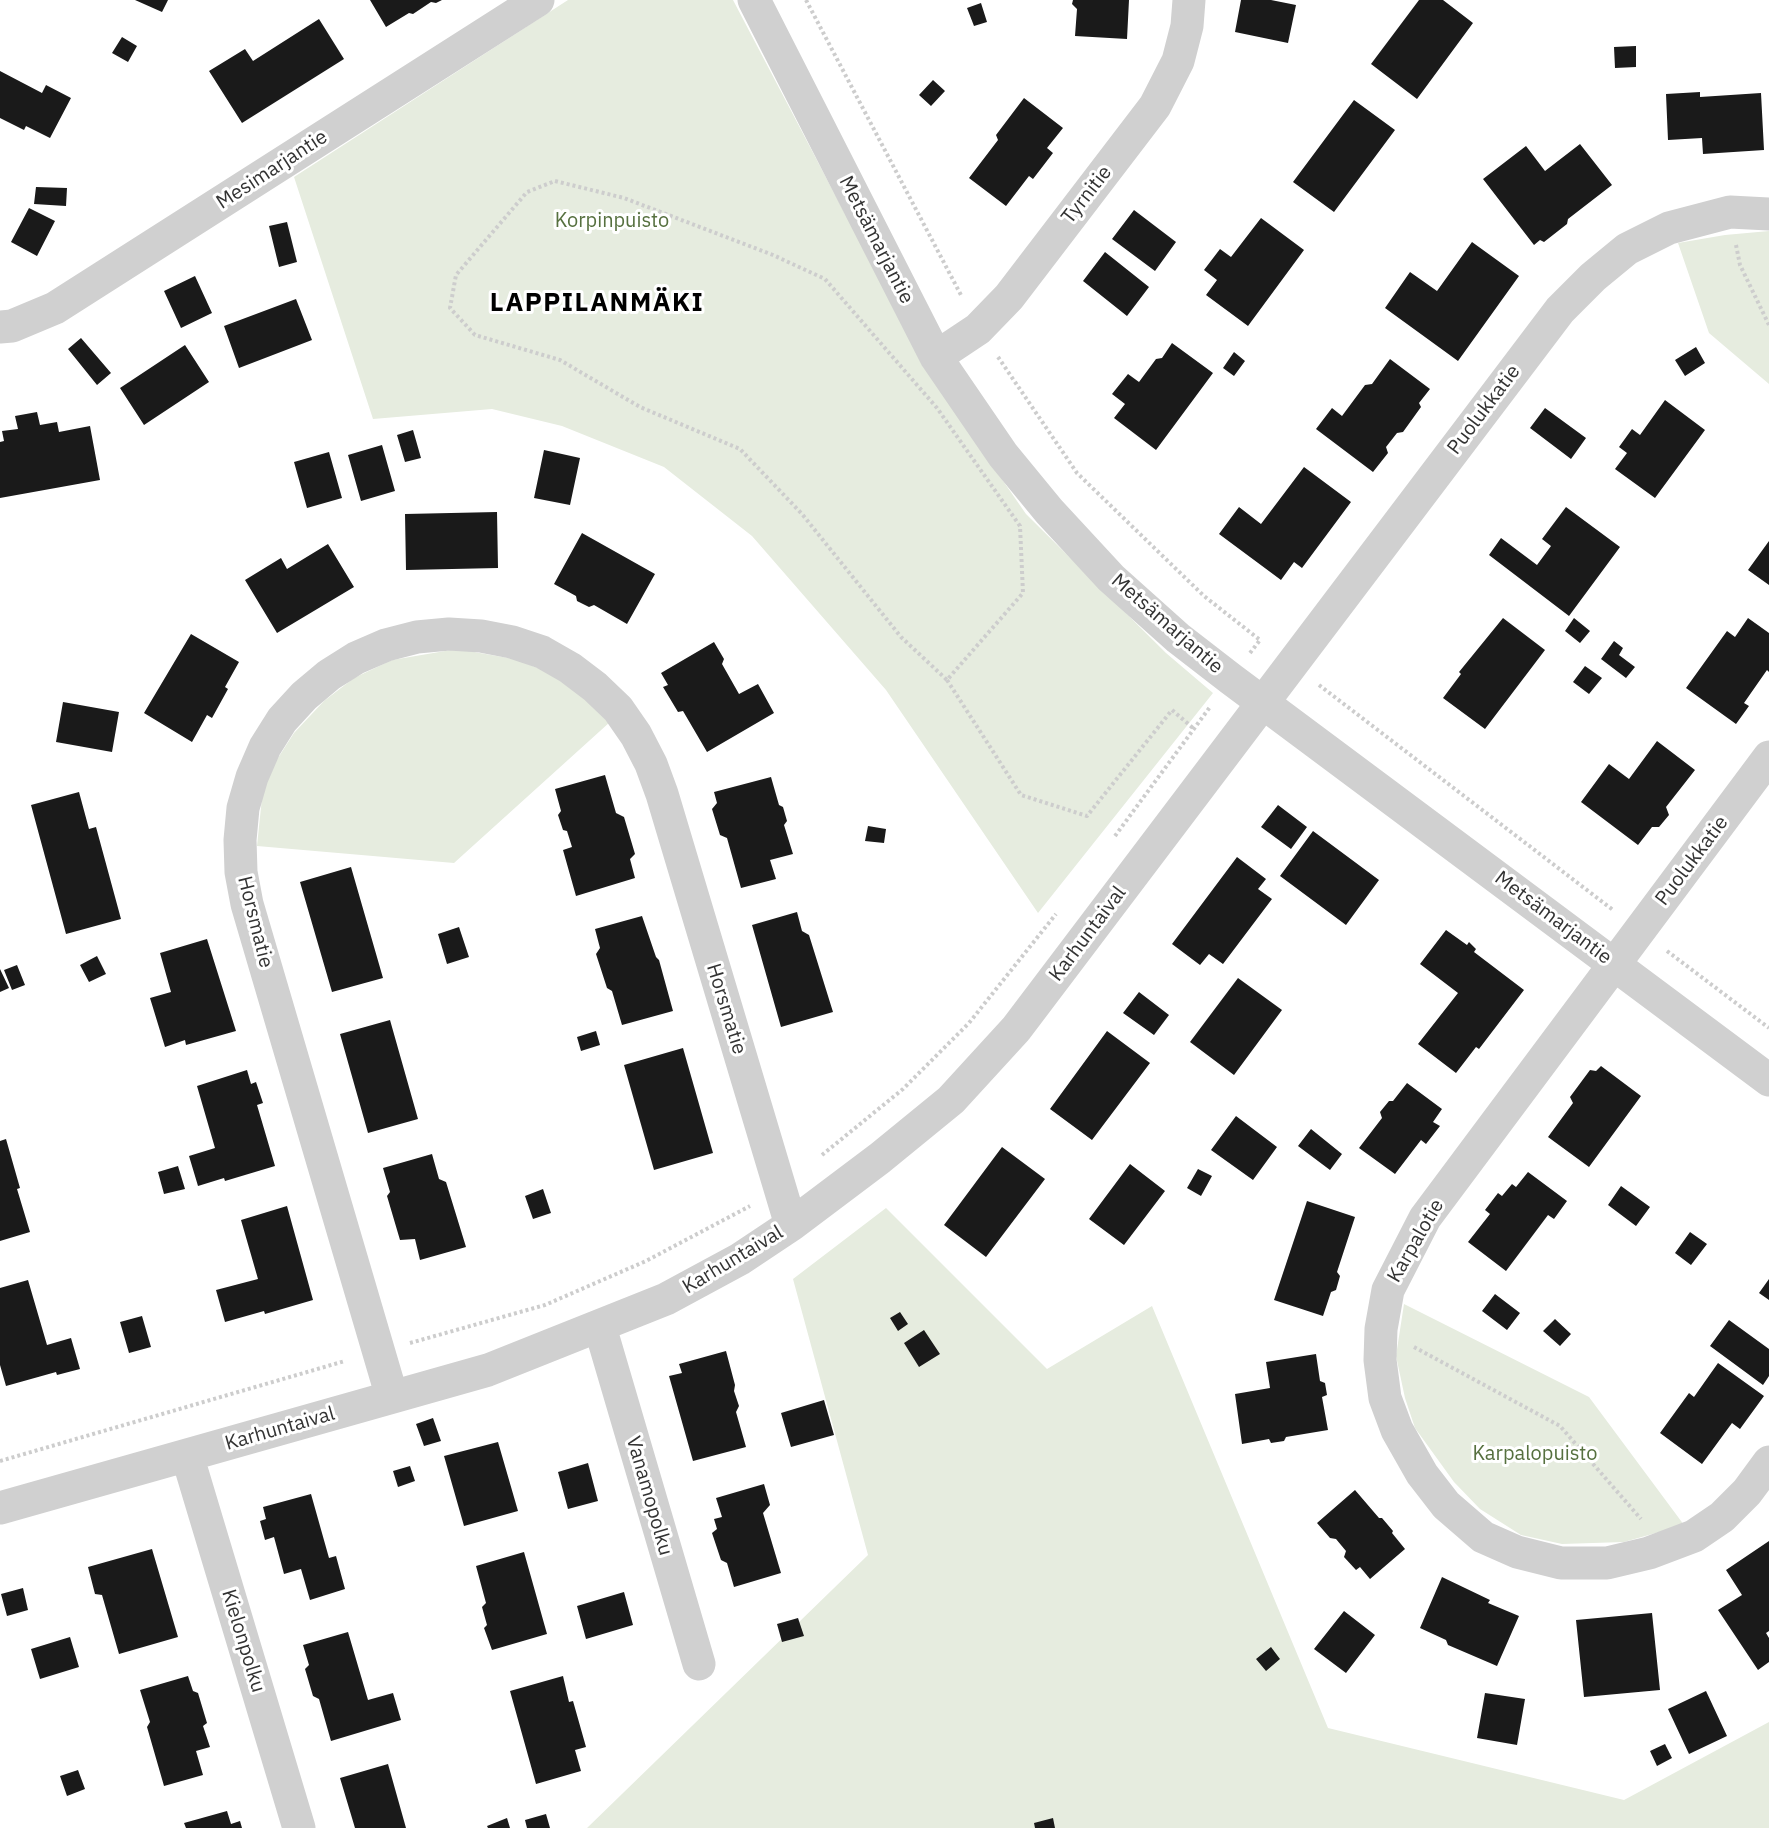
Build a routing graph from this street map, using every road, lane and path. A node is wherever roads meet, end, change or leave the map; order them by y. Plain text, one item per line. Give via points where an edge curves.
1 (538, 0) edge
2 (754, 0) edge
3 (806, 0) edge
4 (1189, 0) edge
5 (1730, 212) junction
6 (1769, 214) edge
7 (1769, 325) edge
8 (0, 327) edge
9 (978, 329) junction
10 (936, 357) junction
11 (1260, 640) junction
12 (1292, 665) junction
13 (1231, 679) junction
14 (947, 680) junction
15 (1264, 703) junction
16 (1193, 728) junction
17 (1769, 757) edge
18 (1114, 838) dead end
19 (1058, 912) dead end
20 (1640, 931) junction
21 (1615, 964) junction
22 (1769, 1028) edge
23 (1769, 1080) edge
24 (780, 1186) junction
25 (791, 1225) junction
26 (600, 1327) junction
27 (1381, 1329) junction
28 (379, 1351) junction
29 (392, 1397) junction
30 (187, 1455) junction
31 (0, 1461) edge
32 (1769, 1462) edge
33 (0, 1508) edge
34 (1665, 1547) junction
35 (699, 1664) dead end
36 (299, 1828) edge

1 - 8 street, Mesimarjantie via 55,308
2 - 10 street, Metsämarjantie
3 - 9 path
4 - 9 street, Tyrnitie via 1178,61 1155,106 1009,297
5 - 6 street, Puolukkatie
5 - 7 path via 1740,266
5 - 12 street, Puolukkatie via 1669,228 1627,249 1560,310
9 - 10 street, Tyrnitie
9 - 11 path via 1077,472 1204,596
10 - 13 street, Metsämarjantie via 1003,455 1049,511 1120,585
11 - 12 path
11 - 13 path
12 - 15 street, Puolukkatie
12 - 20 path
13 - 15 street, Metsämarjantie
13 - 16 path
14 - 14 path via 901,637 802,514 740,449 640,407 560,360 475,335 450,308 456,275 526,192 555,181 624,198 825,279 929,399 1020,526 1023,593
14 - 16 path via 1021,795 1087,816 1172,710
15 - 21 street, Metsämarjantie
15 - 25 street, Karhuntaival via 1016,1029 951,1100
16 - 18 path
17 - 20 street, Puolukkatie
19 - 24 path via 969,1023 903,1089
20 - 21 street, Puolukkatie
20 - 22 path
21 - 23 street, Metsämarjantie
21 - 27 street, Karpalotie via 1425,1218 1388,1290
24 - 25 street, Horsmatie
24 - 28 path via 646,1261 545,1305
24 - 28 street, Horsmatie via 662,794 646,754 618,710 570,668 542,652 512,642 449,634 417,637 356,657 304,696 265,747 243,808 241,872 247,904
25 - 26 street, Karhuntaival via 740,1259 666,1299
26 - 29 street, Karhuntaival via 488,1370
26 - 35 street, Vanamopolku
27 - 34 path via 1560,1426
27 - 34 street, Karpalotie via 1385,1398 1397,1430 1422,1474 1446,1505 1483,1538 1561,1563 1607,1563
28 - 29 street, Horsmatie
28 - 31 path
29 - 30 street, Karhuntaival
30 - 33 street, Karhuntaival
30 - 36 street, Kielonpolku
32 - 34 street, Karpalotie via 1722,1517 1694,1536

